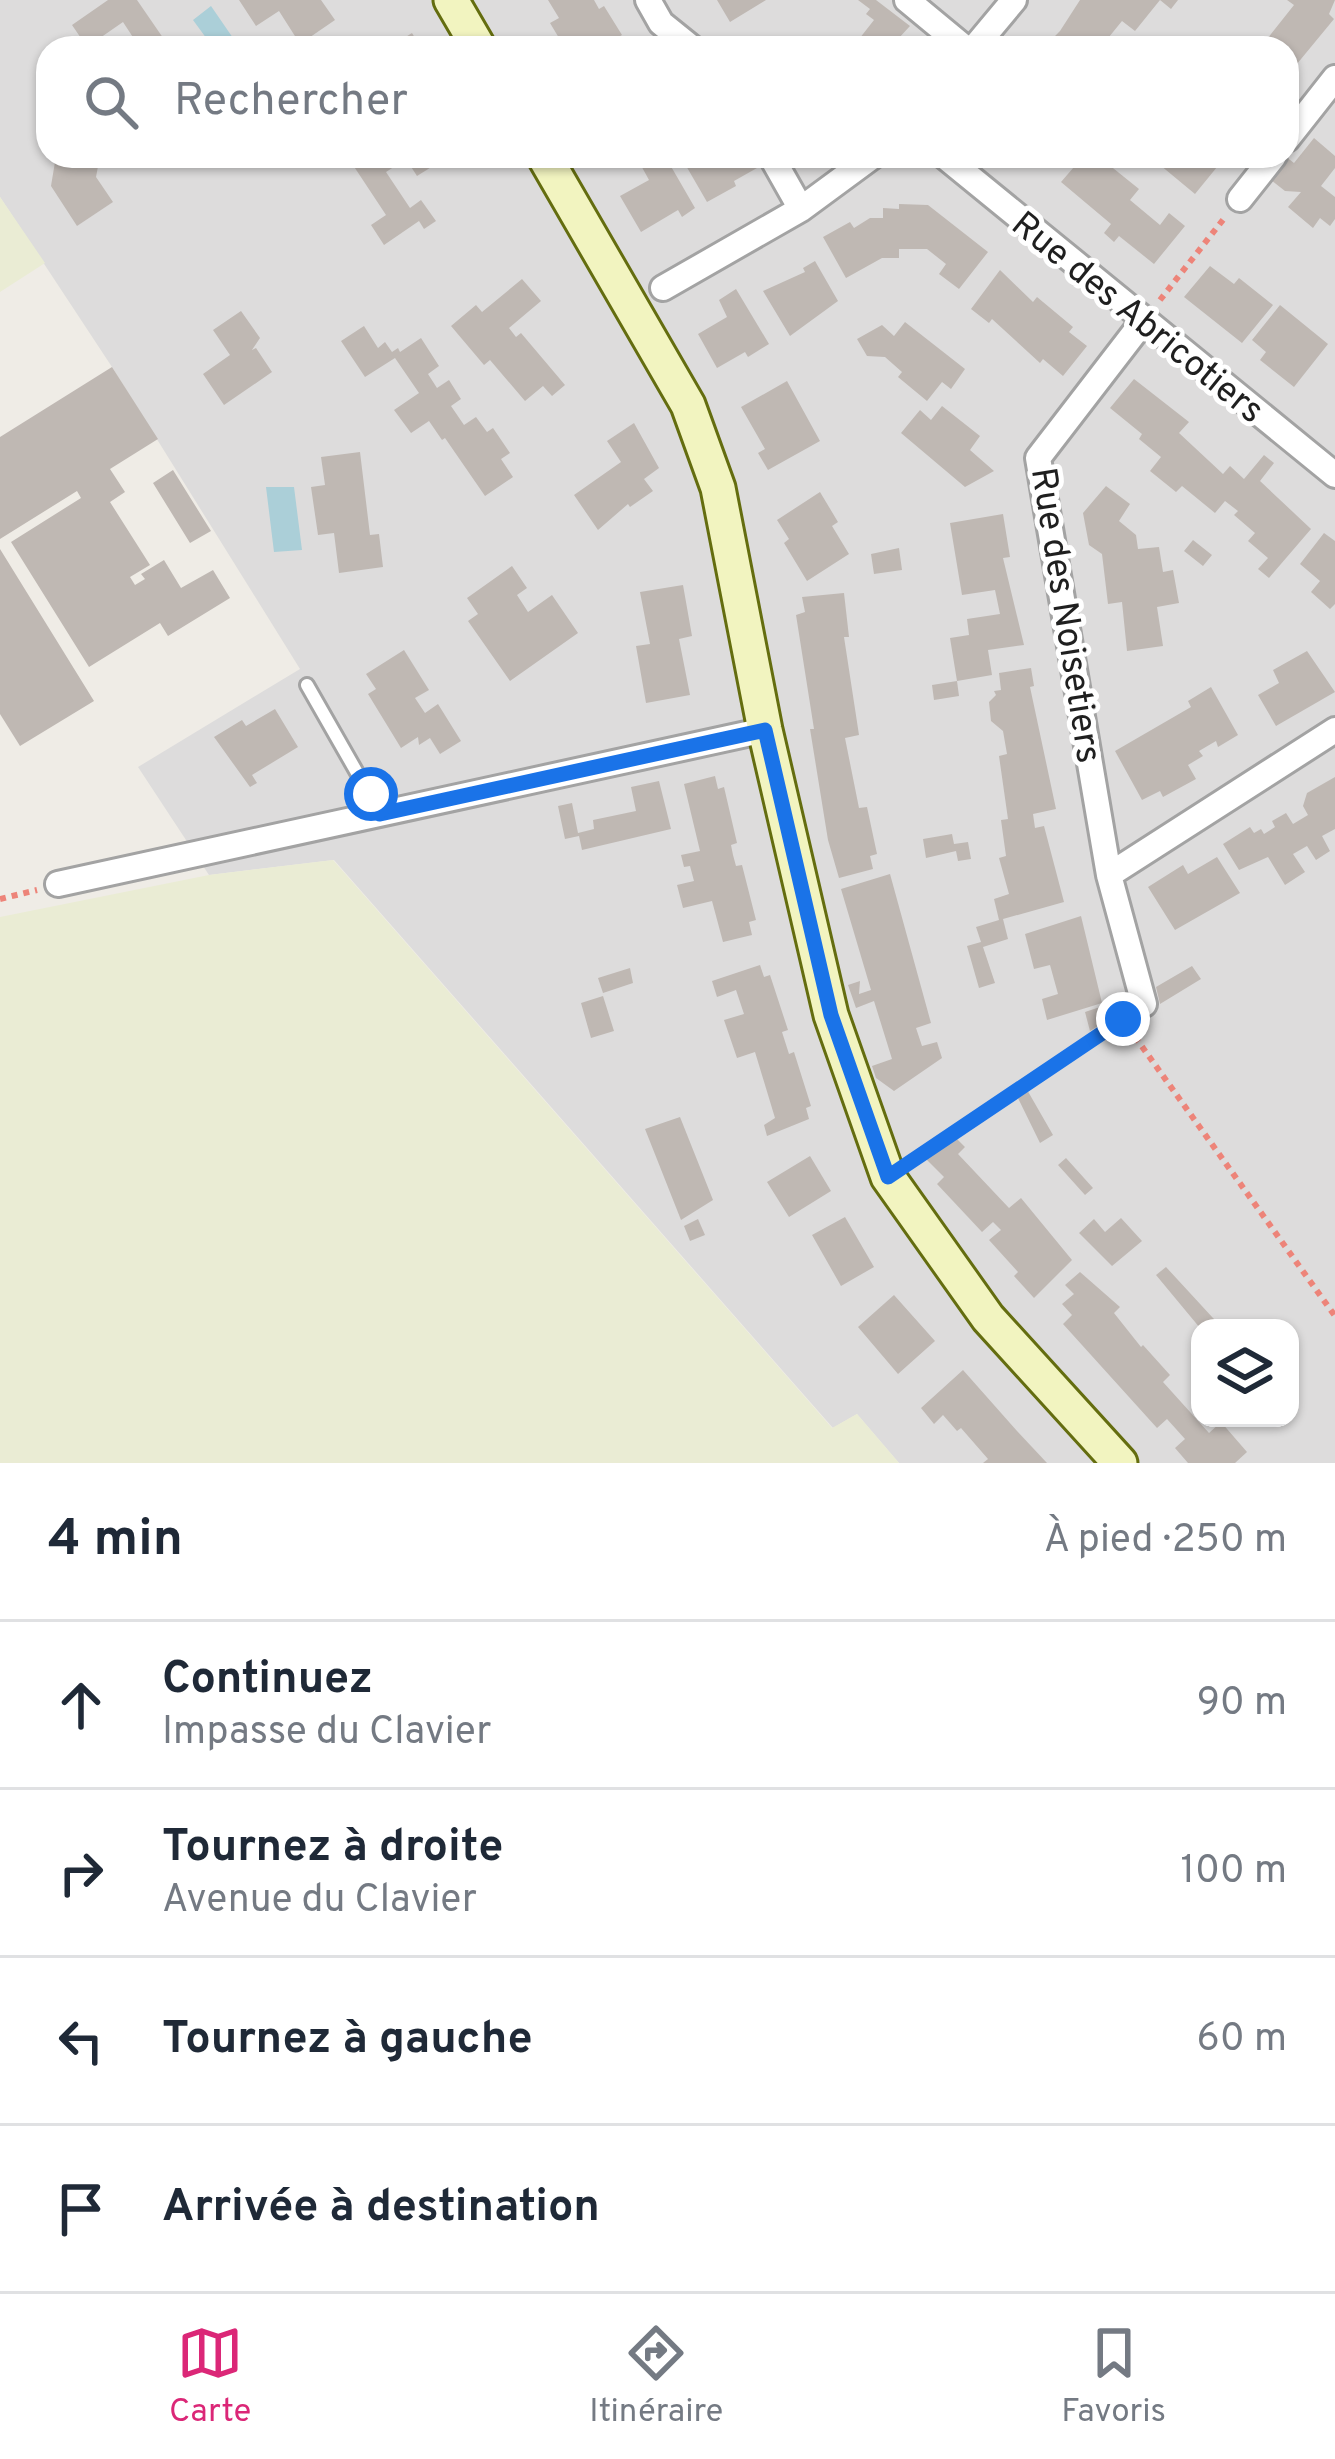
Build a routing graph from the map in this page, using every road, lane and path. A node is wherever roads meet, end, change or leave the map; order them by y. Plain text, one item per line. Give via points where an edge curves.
1 (451, 0) edge
2 (648, 0) edge
3 (907, 0) edge
4 (1014, 0) edge
5 (472, 36) edge
6 (677, 36) edge
7 (950, 36) edge
8 (984, 36) edge
9 (1330, 94) edge
10 (1299, 126) edge
11 (551, 168) edge
12 (778, 168) edge
13 (857, 168) edge
14 (959, 168) edge
15 (1265, 168) edge
16 (1240, 200) joint
17 (801, 209) junction
18 (663, 288) dead end
19 (1145, 320) junction
20 (1335, 476) edge
21 (307, 685) dead end
22 (765, 730) junction
23 (1335, 730) edge
24 (380, 814) junction
25 (1109, 875) junction
26 (58, 884) joint
27 (0, 899) edge
28 (1133, 1012) junction
29 (888, 1177) junction
30 (1335, 1316) edge
31 (1120, 1463) edge

1 - 5 street
2 - 6 street
3 - 7 street
4 - 8 street
9 - 10 street
11 - 22 street via 688,405 718,488
12 - 17 street
13 - 17 street
14 - 19 street, Rue des Abricotiers
15 - 16 street
16 - 19 path
17 - 18 street
19 - 20 street, Rue des Abricotiers
19 - 25 street, Rue des Noisetiers via 1037,458
21 - 24 lane
22 - 24 street
22 - 29 street via 831,1015
23 - 25 street
24 - 26 street
25 - 28 street, Rue des Noisetiers
26 - 27 path
28 - 29 path
28 - 30 path
29 - 31 street via 988,1318

